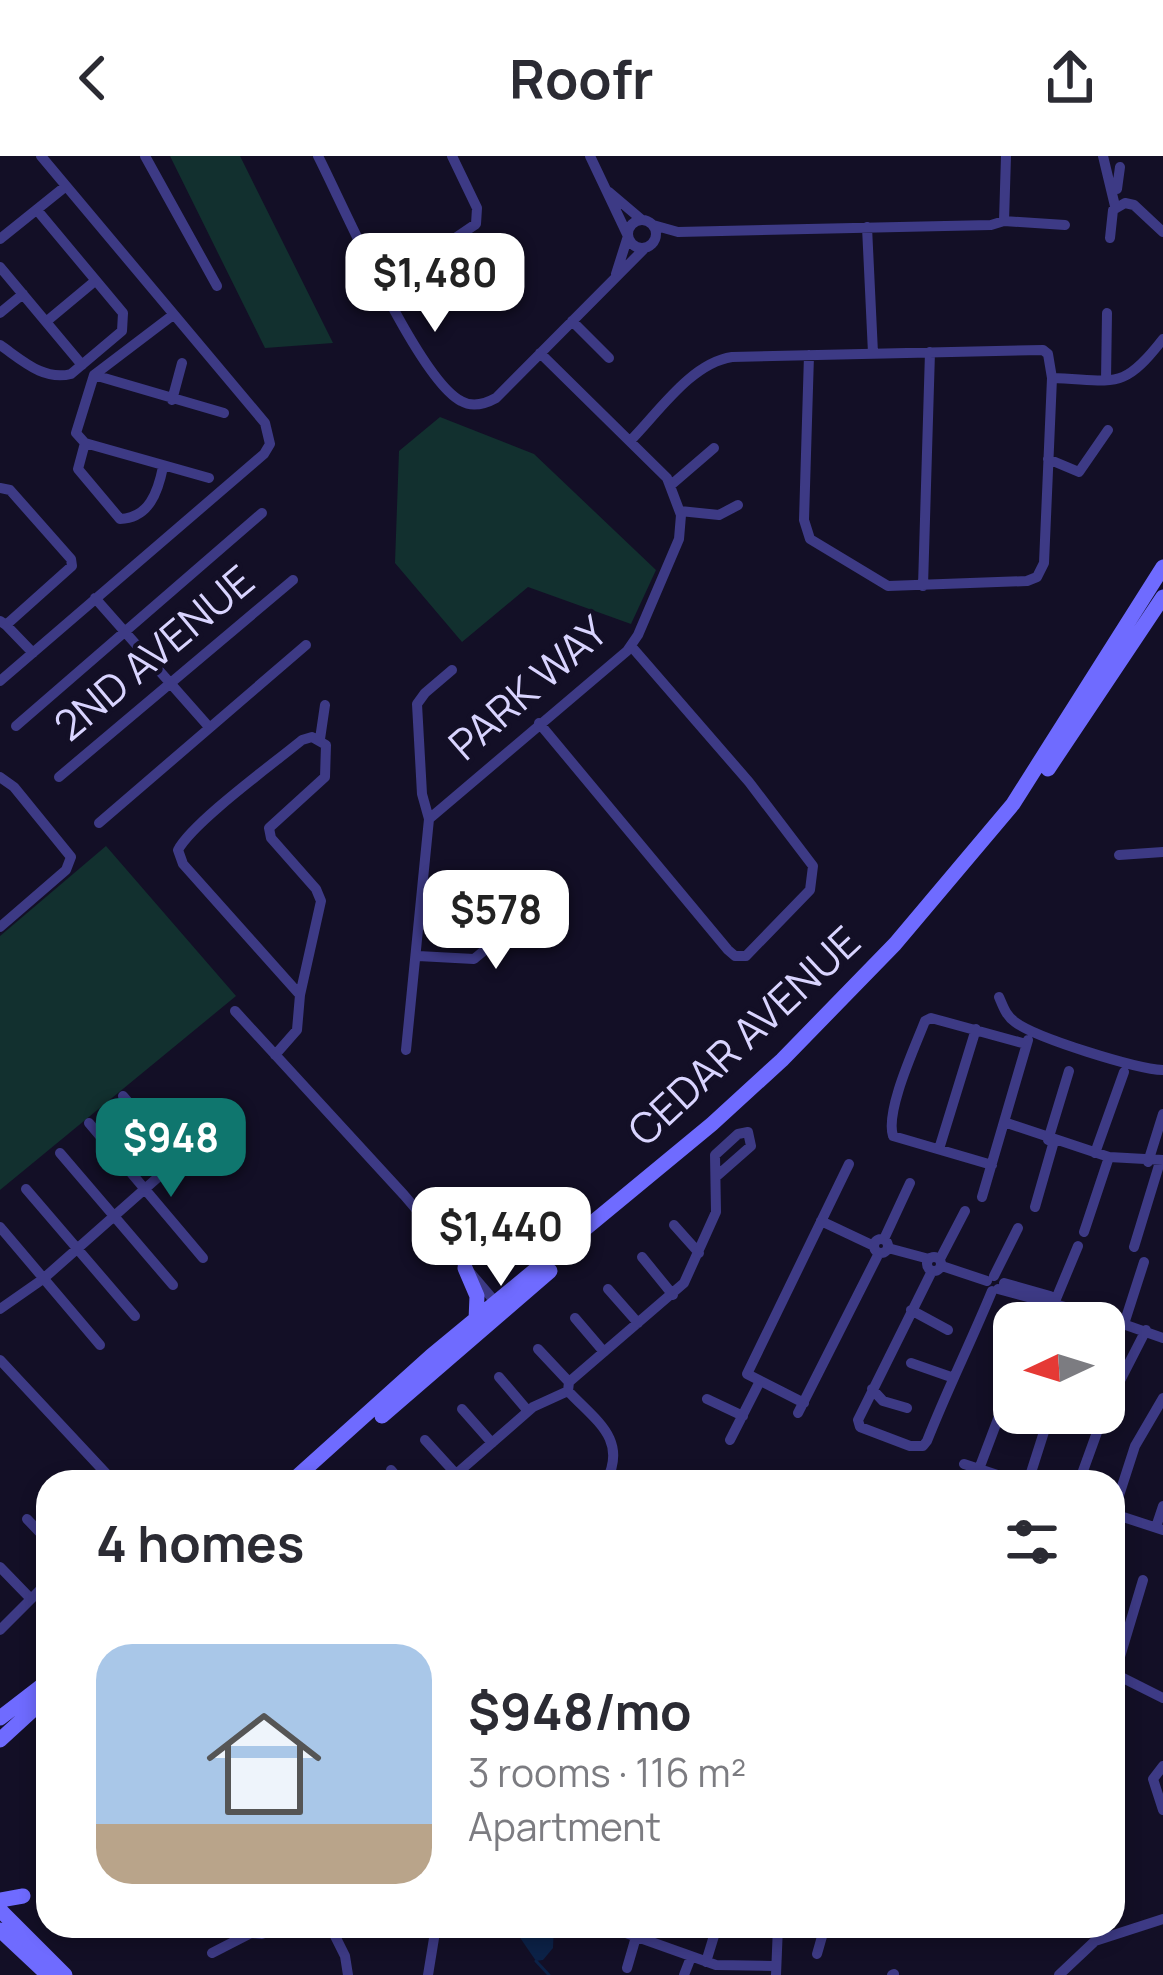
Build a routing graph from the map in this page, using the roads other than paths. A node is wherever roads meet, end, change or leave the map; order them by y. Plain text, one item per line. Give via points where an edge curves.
1 (41, 156) edge
2 (146, 156) edge
3 (318, 156) edge
4 (452, 156) edge
5 (590, 156) edge
6 (1006, 156) edge
7 (1103, 156) edge
8 (1120, 167) dead end
9 (66, 186) junction
10 (606, 191) junction
11 (1116, 205) junction
12 (37, 210) junction
13 (1004, 221) junction
14 (647, 223) junction
15 (1065, 225) dead end
16 (867, 227) junction
17 (678, 232) junction
18 (1163, 232) edge
19 (628, 235) junction
20 (1110, 238) dead end
21 (0, 239) edge
22 (655, 240) junction
23 (644, 249) junction
24 (0, 267) edge
25 (615, 277) junction
26 (95, 281) junction
27 (217, 286) dead end
28 (383, 287) junction
29 (23, 294) junction
30 (1107, 313) dead end
31 (0, 314) edge
32 (172, 315) junction
33 (46, 321) junction
34 (572, 321) junction
35 (1163, 339) edge
36 (0, 346) edge
37 (930, 352) junction
38 (540, 353) junction
39 (873, 353) junction
40 (808, 355) junction
41 (609, 358) dead end
42 (182, 363) dead end
43 (82, 365) junction
44 (94, 375) junction
45 (1052, 378) junction
46 (1106, 380) junction
47 (172, 400) junction
48 (224, 413) dead end
49 (1108, 430) dead end
50 (81, 440) junction
51 (630, 441) junction
52 (714, 448) dead end
53 (1048, 459) junction
54 (163, 467) junction
55 (209, 478) dead end
56 (671, 485) junction
57 (0, 488) edge
58 (738, 505) dead end
59 (680, 511) junction
60 (262, 513) dead end
61 (1163, 567) edge
62 (292, 580) dead end
63 (923, 586) junction
64 (1163, 597) edge
65 (95, 598) junction
66 (2, 621) edge
67 (124, 630) junction
68 (306, 645) dead end
69 (631, 646) junction
70 (33, 652) junction
71 (452, 670) dead end
72 (0, 680) edge
73 (170, 683) junction
74 (325, 705) dead end
75 (539, 723) junction
76 (16, 726) dead end
77 (209, 727) junction
78 (320, 739) junction
79 (0, 777) edge
80 (59, 777) dead end
81 (429, 819) junction
82 (99, 823) dead end
83 (1163, 852) edge
84 (1119, 855) dead end
85 (545, 899) dead end
86 (0, 926) edge
87 (418, 956) junction
88 (300, 995) junction
89 (999, 997) dead end
90 (235, 1011) dead end
91 (976, 1029) junction
92 (406, 1050) dead end
93 (275, 1055) junction
94 (1163, 1070) edge
95 (1069, 1071) dead end
96 (1124, 1072) dead end
97 (123, 1096) dead end
98 (1163, 1114) edge
99 (1004, 1122) junction
100 (89, 1123) dead end
101 (1051, 1141) junction
102 (939, 1149) junction
103 (60, 1153) dead end
104 (1095, 1153) junction
105 (1109, 1157) junction
106 (1157, 1162) edge
107 (849, 1164) dead end
108 (992, 1165) junction
109 (718, 1175) dead end
110 (910, 1183) dead end
111 (26, 1189) dead end
112 (148, 1189) junction
113 (1158, 1191) edge
114 (982, 1197) dead end
115 (1035, 1208) dead end
116 (965, 1211) dead end
117 (114, 1216) junction
118 (821, 1221) junction
119 (674, 1225) dead end
120 (0, 1227) edge
121 (1018, 1228) dead end
122 (1084, 1232) dead end
123 (1078, 1246) dead end
124 (885, 1247) junction
125 (1134, 1247) dead end
126 (77, 1250) junction
127 (699, 1253) junction
128 (642, 1257) dead end
129 (203, 1258) dead end
130 (1144, 1262) dead end
131 (934, 1264) junction
132 (465, 1268) junction
133 (44, 1279) junction
134 (994, 1284) junction
135 (173, 1285) dead end
136 (608, 1289) dead end
137 (673, 1294) junction
138 (1056, 1301) junction
139 (1059, 1302) edge
140 (3, 1308) edge
141 (500, 1308) junction
142 (911, 1310) junction
143 (135, 1316) dead end
144 (575, 1318) dead end
145 (476, 1320) junction
146 (0, 1321) edge
147 (1125, 1322) joint
148 (638, 1323) junction
149 (1163, 1328) edge
150 (1146, 1329) junction
151 (948, 1330) dead end
152 (1163, 1338) edge
153 (100, 1345) dead end
154 (538, 1349) dead end
155 (604, 1352) junction
156 (0, 1360) edge
157 (911, 1364) dead end
158 (1125, 1371) edge
159 (499, 1377) dead end
160 (951, 1377) junction
161 (760, 1381) junction
162 (568, 1387) junction
163 (872, 1390) junction
164 (707, 1399) dead end
165 (1163, 1399) edge
166 (462, 1408) dead end
167 (907, 1408) dead end
168 (528, 1411) junction
169 (743, 1416) junction
170 (1154, 1429) edge
171 (993, 1432) edge
172 (1043, 1434) edge
173 (1096, 1434) edge
174 (425, 1440) dead end
175 (730, 1440) dead end
176 (492, 1443) junction
177 (964, 1464) dead end
178 (979, 1468) junction
179 (103, 1470) edge
180 (305, 1470) edge
181 (320, 1470) edge
182 (446, 1470) edge
183 (461, 1470) edge
184 (612, 1470) edge
185 (985, 1470) edge
186 (1029, 1470) edge
187 (1083, 1470) edge
188 (1125, 1478) edge
189 (1163, 1506) edge
190 (1125, 1517) edge
191 (26, 1519) dead end
192 (1159, 1528) edge
193 (36, 1529) edge
194 (0, 1568) edge
195 (1143, 1580) dead end
196 (36, 1594) edge
197 (31, 1599) junction
198 (0, 1630) edge
199 (1125, 1640) edge
200 (1125, 1681) edge
201 (36, 1691) edge
202 (1162, 1696) edge
203 (36, 1707) edge
204 (0, 1718) edge
205 (0, 1740) edge
206 (1163, 1766) edge
207 (1161, 1796) edge
208 (1163, 1810) edge
209 (23, 1896) dead end
210 (0, 1900) edge
211 (0, 1910) edge
212 (1163, 1919) edge
213 (0, 1930) edge
214 (1125, 1931) edge
215 (234, 1938) edge
216 (336, 1938) edge
217 (432, 1938) edge
218 (636, 1938) edge
219 (639, 1938) edge
220 (652, 1938) edge
221 (713, 1938) edge
222 (777, 1938) edge
223 (822, 1938) edge
224 (1104, 1938) edge
225 (651, 1942) junction
226 (212, 1952) dead end
227 (817, 1954) dead end
228 (691, 1958) junction
229 (706, 1961) junction
230 (627, 1968) dead end
231 (775, 1970) edge
232 (48, 1975) edge
233 (65, 1975) edge
234 (347, 1975) edge
235 (426, 1975) edge
236 (684, 1975) edge
237 (1059, 1975) edge

1 - 9 street
2 - 27 street
3 - 28 street
4 - 28 street via 477,208 476,224
5 - 10 street
6 - 13 street
7 - 11 street
8 - 11 street
9 - 12 street
9 - 32 street
10 - 14 street
10 - 19 street
11 - 18 street via 1134,205
11 - 20 street
12 - 21 street
12 - 26 street
13 - 15 street
13 - 16 street
14 - 17 street
14 - 19 street via 633,223
14 - 22 street
16 - 17 street
16 - 39 street
17 - 22 street
19 - 23 street
19 - 25 street
22 - 23 street
23 - 25 street
24 - 29 street
25 - 34 street
26 - 33 street
26 - 43 street via 124,319 121,333
28 - 38 street via 416,350 460,401 496,398
29 - 31 street
29 - 33 street
30 - 46 street
32 - 44 street
32 - 65 street via 265,423 270,444
33 - 43 street
34 - 38 street
34 - 41 street
35 - 46 street via 1136,372
36 - 43 street via 50,376
37 - 39 street
37 - 45 street via 1030,349 1048,354
37 - 63 street
38 - 51 street
39 - 40 street
40 - 51 street via 714,361
40 - 63 street via 807,536 883,585
42 - 47 street
44 - 47 street
44 - 50 street via 77,426
45 - 46 street
45 - 53 street
47 - 48 street
49 - 53 street via 1079,472
50 - 54 street
50 - 54 street via 80,473 120,519 154,500
51 - 56 street
52 - 56 street
53 - 63 street via 1037,577
54 - 55 street
56 - 59 street
57 - 66 street via 72,566
58 - 59 street via 722,514
59 - 69 street, PARK WAY via 679,539
60 - 67 street
61 - 141 main road, CEDAR AVENUE via 1013,804 928,908 748,1092
62 - 73 street, 2ND AVENUE
64 - 141 main road, CEDAR AVENUE via 1068,742 897,950 792,1059
65 - 67 street
65 - 70 street
66 - 70 street
67 - 73 street
67 - 76 street
68 - 77 street
69 - 75 street, PARK WAY
69 - 75 street via 814,871 809,890 749,953 728,950
70 - 72 street
71 - 81 street via 417,704
73 - 77 street
73 - 80 street, 2ND AVENUE
74 - 78 street
75 - 81 street, PARK WAY
77 - 82 street
78 - 88 street via 325,777 268,828 321,898
78 - 88 street via 302,740 178,850
79 - 86 street via 71,857
81 - 87 street
83 - 84 street
85 - 87 street via 474,959
87 - 92 street
88 - 93 street via 296,1031
89 - 94 street via 1023,1026
90 - 93 street
91 - 99 street via 1027,1042
91 - 102 street
91 - 102 street via 925,1021 900,1089 893,1136
93 - 132 street
95 - 101 street
96 - 104 street
97 - 112 street via 172,1153 173,1164
98 - 106 street
99 - 101 street
99 - 108 street
100 - 112 street
101 - 104 street
101 - 115 street
102 - 108 street
103 - 117 street
104 - 105 street
105 - 106 street
105 - 122 street
106 - 113 street
107 - 118 street
108 - 114 street
109 - 127 street via 716,1212
110 - 124 street
111 - 126 street
112 - 117 street
112 - 129 street
113 - 125 street
116 - 131 street
117 - 126 street
117 - 135 street
118 - 124 street
118 - 161 street via 747,1374
119 - 127 street
120 - 133 street
121 - 134 street
123 - 138 street
124 - 131 street
124 - 161 street via 801,1408
126 - 133 street
126 - 143 street
127 - 137 street
128 - 137 street
130 - 147 street
131 - 134 street
131 - 142 street
132 - 141 street
132 - 145 main road
133 - 140 street
133 - 153 street
134 - 138 street
134 - 160 street
136 - 148 street
137 - 148 street
138 - 139 street
140 - 146 street
141 - 145 main road, CEDAR AVENUE
141 - 181 main road, CEDAR AVENUE
142 - 151 street
142 - 163 street
144 - 155 street
145 - 180 main road, CEDAR AVENUE
147 - 150 street
148 - 155 street
149 - 150 street
150 - 152 street
150 - 158 street
154 - 162 street
155 - 162 street
156 - 179 street
157 - 160 street
159 - 168 street
160 - 163 street via 927,1442 917,1448 860,1427
161 - 169 street
162 - 168 street
162 - 184 street via 614,1444
163 - 167 street
164 - 169 street
165 - 170 street
166 - 176 street
168 - 176 street
169 - 175 street
170 - 188 street via 1135,1446
171 - 178 street
172 - 186 street
173 - 187 street
174 - 182 street
176 - 183 street
177 - 178 street
178 - 185 street
189 - 192 street
190 - 192 street
191 - 193 street
194 - 197 street
195 - 199 street
196 - 197 street
197 - 198 street
200 - 202 street
201 - 204 main road
203 - 205 main road
206 - 207 street via 1153,1775
207 - 208 street
209 - 210 main road
211 - 233 main road
212 - 214 street
213 - 232 main road
215 - 226 street
216 - 234 street
217 - 235 street
218 - 230 street
219 - 225 street
220 - 225 street
221 - 229 street
222 - 231 street
223 - 227 street
224 - 237 street
225 - 228 street
228 - 229 street
228 - 236 street
229 - 231 street

